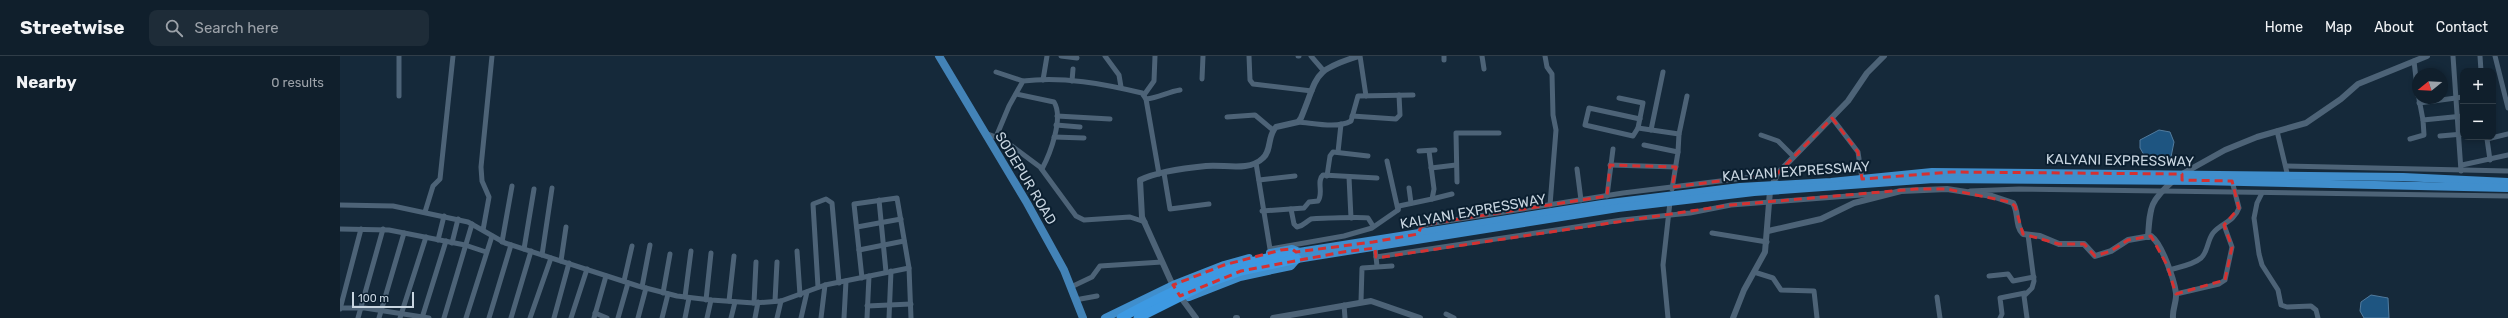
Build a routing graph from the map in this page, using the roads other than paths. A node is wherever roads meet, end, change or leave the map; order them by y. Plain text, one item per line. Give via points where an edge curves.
1 (399, 56) edge
2 (453, 56) edge
3 (492, 56) edge
4 (939, 56) edge
5 (1047, 56) edge
6 (1061, 56) edge
7 (1105, 56) edge
8 (1155, 56) edge
9 (1203, 56) edge
10 (1249, 56) edge
11 (1311, 56) edge
12 (1359, 56) edge
13 (1482, 56) edge
14 (1545, 56) edge
15 (1884, 56) edge
16 (2427, 56) edge
17 (2453, 56) edge
18 (2480, 56) edge
19 (2495, 56) edge
20 (1077, 58) dead end
21 (1343, 58) edge
22 (2414, 61) junction
23 (1073, 68) dead end
24 (2415, 68) edge
25 (2481, 68) edge
26 (1484, 69) dead end
27 (1323, 70) junction
28 (996, 72) dead end
29 (1663, 72) dead end
30 (1202, 79) dead end
31 (1043, 80) junction
32 (1023, 81) junction
33 (1072, 81) junction
34 (1121, 87) junction
35 (1180, 90) dead end
36 (1312, 91) junction
37 (1016, 94) junction
38 (1399, 95) junction
39 (1413, 95) dead end
40 (399, 96) dead end
41 (1366, 96) junction
42 (1687, 96) dead end
43 (1145, 97) junction
44 (2460, 97) edge
45 (1619, 98) dead end
46 (2448, 98) edge
47 (2454, 98) junction
48 (2420, 104) edge
49 (2508, 108) edge
50 (1057, 116) junction
51 (1352, 116) junction
52 (1227, 117) dead end
53 (2460, 117) edge
54 (1832, 118) junction
55 (1110, 119) dead end
56 (1640, 119) junction
57 (2423, 120) junction
58 (1298, 122) junction
59 (1341, 124) junction
60 (1056, 125) junction
61 (1080, 127) dead end
62 (1638, 128) junction
63 (1273, 130) junction
64 (1651, 130) junction
65 (2277, 131) junction
66 (984, 133) junction
67 (1499, 133) dead end
68 (1680, 134) junction
69 (2460, 134) edge
70 (2508, 134) edge
71 (1762, 135) dead end
72 (2440, 136) dead end
73 (2496, 136) edge
74 (996, 137) junction
75 (1054, 137) junction
76 (1084, 138) dead end
77 (2410, 139) dead end
78 (2461, 140) edge
79 (2487, 140) edge
80 (1644, 146) dead end
81 (1613, 149) dead end
82 (1429, 150) junction
83 (1435, 150) dead end
84 (1419, 151) dead end
85 (1338, 152) junction
86 (1678, 152) junction
87 (2508, 155) edge
88 (1368, 156) dead end
89 (1793, 156) junction
90 (2490, 160) junction
91 (1387, 161) dead end
92 (1256, 163) junction
93 (1456, 165) junction
94 (1610, 165) junction
95 (2462, 165) junction
96 (2286, 166) junction
97 (1676, 167) junction
98 (1430, 168) junction
99 (1042, 169) junction
100 (1578, 169) dead end
101 (2461, 171) junction
102 (2508, 171) edge
103 (1162, 174) junction
104 (1777, 174) junction
105 (1296, 176) dead end
106 (1327, 176) junction
107 (2288, 176) junction
108 (1349, 177) junction
109 (1377, 178) dead end
110 (2179, 178) junction
111 (1862, 179) junction
112 (1259, 180) junction
113 (2232, 181) junction
114 (1457, 182) dead end
115 (2508, 182) edge
116 (512, 186) dead end
117 (552, 188) dead end
118 (1408, 188) dead end
119 (1771, 188) junction
120 (2508, 188) edge
121 (534, 189) dead end
122 (2162, 191) junction
123 (1965, 192) junction
124 (2235, 192) junction
125 (1890, 193) junction
126 (2262, 193) junction
127 (1452, 194) dead end
128 (1608, 196) junction
129 (2508, 196) edge
130 (1432, 199) junction
131 (879, 200) junction
132 (1581, 200) junction
133 (1769, 201) junction
134 (1411, 203) junction
135 (1670, 203) junction
136 (1209, 204) dead end
137 (340, 205) edge
138 (1550, 205) junction
139 (1291, 208) junction
140 (1398, 210) junction
141 (1262, 211) junction
142 (425, 212) junction
143 (444, 216) junction
144 (1350, 218) junction
145 (458, 219) junction
146 (901, 219) junction
147 (881, 222) junction
148 (1144, 222) junction
149 (472, 224) junction
150 (2224, 225) junction
151 (1373, 226) junction
152 (566, 227) dead end
153 (857, 227) junction
154 (340, 229) edge
155 (361, 229) junction
156 (384, 229) junction
157 (484, 230) junction
158 (1768, 231) junction
159 (404, 232) junction
160 (1712, 233) dead end
161 (1418, 234) junction
162 (2028, 235) junction
163 (492, 236) junction
164 (426, 237) junction
165 (2148, 237) junction
166 (438, 240) junction
167 (446, 241) junction
168 (904, 241) junction
169 (452, 242) junction
170 (502, 242) junction
171 (1767, 242) junction
172 (465, 245) junction
173 (511, 245) junction
174 (650, 245) dead end
175 (884, 245) junction
176 (632, 246) dead end
177 (1375, 248) junction
178 (524, 249) junction
179 (859, 250) junction
180 (531, 251) junction
181 (797, 251) dead end
182 (486, 252) junction
183 (691, 252) dead end
184 (711, 253) dead end
185 (670, 254) dead end
186 (542, 255) junction
187 (1296, 255) junction
188 (734, 256) dead end
189 (1376, 257) junction
190 (551, 258) junction
191 (561, 261) junction
192 (756, 262) dead end
193 (777, 262) dead end
194 (1162, 262) junction
195 (569, 264) junction
196 (1377, 266) junction
197 (1392, 266) dead end
198 (909, 268) junction
199 (587, 269) junction
200 (2169, 270) junction
201 (888, 272) junction
202 (1754, 272) junction
203 (606, 276) junction
204 (869, 276) junction
205 (1989, 276) dead end
206 (2034, 277) junction
207 (862, 278) junction
208 (846, 281) junction
209 (626, 282) junction
210 (839, 282) junction
211 (825, 285) junction
212 (818, 287) junction
213 (1071, 287) junction
214 (644, 288) junction
215 (806, 292) junction
216 (665, 293) junction
217 (1178, 293) junction
218 (2025, 293) junction
219 (800, 294) junction
220 (2176, 294) junction
221 (1098, 296) dead end
222 (1936, 297) dead end
223 (687, 298) junction
224 (708, 300) junction
225 (1076, 300) junction
226 (729, 301) junction
227 (778, 301) junction
228 (1361, 301) junction
229 (735, 302) junction
230 (756, 303) junction
231 (890, 304) junction
232 (910, 304) junction
233 (1344, 305) junction
234 (867, 306) junction
235 (360, 308) junction
236 (340, 309) edge
237 (381, 310) junction
238 (1446, 314) dead end
239 (401, 316) edge
240 (595, 316) edge
241 (358, 318) edge
242 (379, 318) edge
243 (423, 318) edge
244 (429, 318) edge
245 (444, 318) edge
246 (466, 318) edge
247 (489, 318) edge
248 (511, 318) edge
249 (530, 318) edge
250 (554, 318) edge
251 (571, 318) edge
252 (607, 318) edge
253 (618, 318) edge
254 (638, 318) edge
255 (662, 318) edge
256 (685, 318) edge
257 (707, 318) edge
258 (731, 318) edge
259 (755, 318) edge
260 (777, 318) edge
261 (801, 318) edge
262 (821, 318) edge
263 (844, 318) edge
264 (867, 318) edge
265 (889, 318) edge
266 (911, 318) edge
267 (1083, 318) edge
268 (1105, 318) edge
269 (1121, 318) edge
270 (1138, 318) edge
271 (1146, 318) edge
272 (1196, 318) edge
273 (1273, 318) edge
274 (1344, 318) edge
275 (1420, 318) edge
276 (1454, 318) edge
277 (1668, 318) edge
278 (1733, 318) edge
279 (1817, 318) edge
280 (1940, 318) edge
281 (2000, 318) edge
282 (2027, 318) edge
283 (2173, 318) edge
284 (2318, 318) edge

1 - 40 street
2 - 142 street via 440,179 433,186
3 - 157 street via 481,167 482,181 489,197
4 - 66 main road, SODEPUR ROAD
5 - 31 street
6 - 20 street
7 - 34 street via 1119,75
8 - 43 street via 1154,80
9 - 30 street
10 - 36 street via 1250,80 1253,84
11 - 27 street
12 - 21 street
12 - 41 street
13 - 26 street
14 - 138 street via 1547,67 1552,74 1552,115 1556,130
15 - 54 street via 1867,73 1848,102
16 - 22 street
17 - 47 street
18 - 25 street
19 - 49 street
21 - 27 street
22 - 24 street
22 - 65 street via 2358,84 2306,123
23 - 33 street
27 - 36 street
28 - 32 street
29 - 64 street
31 - 32 street
31 - 33 street
32 - 37 street
33 - 34 street
34 - 43 street
35 - 43 street via 1156,98
36 - 58 street
37 - 50 street via 1054,102
37 - 74 street
38 - 39 street
38 - 41 street
38 - 51 street via 1400,115 1396,119
41 - 51 street via 1358,96
42 - 68 street
43 - 103 street
44 - 47 street
45 - 56 street via 1643,103
46 - 47 street
47 - 53 street
48 - 57 street
50 - 55 street
50 - 60 street
51 - 59 street via 1350,121
52 - 63 street via 1254,115
53 - 57 street
54 - 89 street
54 - 111 street via 1858,152
56 - 62 street
56 - 62 street via 1589,108 1585,125 1632,136
57 - 77 street via 2424,135
58 - 59 street
58 - 63 street
59 - 85 street
60 - 61 street
60 - 75 street
62 - 64 street
63 - 92 street via 1267,153
64 - 68 street
65 - 96 street
65 - 110 street via 2226,150
66 - 74 street
66 - 213 main road, SODEPUR ROAD via 1027,203
67 - 93 street via 1456,134
68 - 86 street
69 - 72 street
70 - 73 street
71 - 89 street via 1778,140
74 - 99 street via 1004,140
75 - 76 street
75 - 99 street via 1051,152
78 - 95 street
79 - 90 street
80 - 86 street
81 - 94 street
82 - 83 street
82 - 84 street
82 - 98 street
85 - 88 street
85 - 106 street via 1333,152 1330,156
86 - 97 street
87 - 90 street
89 - 104 street
90 - 95 street
91 - 140 street
92 - 103 street via 1249,166 1207,166
92 - 112 street
93 - 98 street
93 - 114 street
94 - 97 street
94 - 128 street
95 - 101 street
96 - 101 street
96 - 107 street
97 - 135 street
98 - 130 street via 1434,189
99 - 148 street via 1073,214 1079,218 1084,220 1130,217
100 - 132 street
101 - 102 street
103 - 136 street via 1170,209
103 - 148 street via 1139,182
104 - 119 street
104 - 135 street
105 - 112 street
106 - 108 street
106 - 139 street via 1321,176 1321,196 1318,201 1309,202 1304,208
107 - 110 highway, KALYANI EXPRESSWAY
107 - 115 highway, KALYANI EXPRESSWAY via 2403,177
108 - 109 street
108 - 144 street
110 - 111 highway, KALYANI EXPRESSWAY via 1952,172
110 - 113 highway, KALYANI EXPRESSWAY
110 - 119 highway, KALYANI EXPRESSWAY via 1951,178
110 - 122 street
111 - 119 highway, KALYANI EXPRESSWAY
112 - 141 street
113 - 120 highway, KALYANI EXPRESSWAY
113 - 124 street
116 - 170 street
117 - 186 street
118 - 134 street
119 - 133 street
119 - 135 highway, KALYANI EXPRESSWAY
121 - 178 street
122 - 123 street via 2012,189
122 - 124 street
122 - 165 street via 2154,199 2149,215
123 - 125 street via 1916,189
123 - 162 street via 2012,203 2021,232
124 - 126 street
124 - 150 street via 2240,208 2230,222
125 - 133 street
125 - 158 street via 1854,203 1821,220
126 - 129 street
126 - 284 street via 2254,218 2262,265 2278,290 2281,305 2311,306 2316,310
127 - 130 street
128 - 132 street
128 - 135 street
130 - 134 street
131 - 146 street via 897,198
131 - 147 street
131 - 153 street via 854,204
132 - 138 street
133 - 135 street via 1690,213
133 - 158 street
134 - 140 street via 1400,206
135 - 161 highway, KALYANI EXPRESSWAY via 1561,210
135 - 177 highway, KALYANI EXPRESSWAY via 1618,208
135 - 189 street
135 - 277 street via 1663,264
137 - 142 street via 393,206
138 - 161 street via 1428,224 1421,227
139 - 141 street
139 - 144 street via 1297,227 1304,226 1312,219
140 - 151 street
141 - 151 street via 1270,249 1344,236
142 - 143 street
143 - 145 street
143 - 166 street
144 - 151 street via 1368,218
145 - 149 street
145 - 169 street
146 - 147 street
146 - 168 street
147 - 153 street
147 - 175 street
148 - 194 street
149 - 157 street
149 - 172 street
150 - 200 street via 2212,234 2205,254 2200,259
150 - 220 street via 2232,247 2225,280 2219,284
152 - 191 street
153 - 179 street
154 - 155 street
155 - 156 street
155 - 236 street
156 - 159 street
156 - 235 street
157 - 163 street
158 - 171 street
159 - 164 street
159 - 237 street
160 - 171 street
161 - 187 highway, KALYANI EXPRESSWAY
162 - 165 street via 2040,236 2058,244 2084,244 2096,256 2111,251 2128,240
162 - 206 street
163 - 170 street
163 - 182 street
164 - 166 street
164 - 239 street
165 - 200 street via 2156,240
166 - 167 street
167 - 169 street
167 - 243 street
168 - 175 street
168 - 198 street
169 - 172 street
170 - 173 street
171 - 202 street via 1765,252
172 - 182 street
172 - 245 street
173 - 178 street
173 - 247 street
174 - 214 street
175 - 179 street
175 - 201 street
176 - 209 street
177 - 187 highway, KALYANI EXPRESSWAY
177 - 189 street
178 - 180 street
179 - 207 street
180 - 186 street
180 - 248 street
181 - 219 street
182 - 246 street
183 - 223 street
184 - 224 street
185 - 216 street
186 - 190 street
187 - 217 highway
187 - 217 highway, KALYANI EXPRESSWAY via 1292,248 1224,265
188 - 226 street
189 - 196 street
190 - 191 street
190 - 249 street
191 - 195 street
192 - 230 street
193 - 227 street
194 - 213 street via 1100,266 1092,277
194 - 217 street
195 - 199 street
195 - 250 street
196 - 197 street
196 - 228 street via 1361,269
198 - 201 street
198 - 232 street
199 - 203 street
199 - 251 street
200 - 220 street
201 - 204 street
201 - 231 street
202 - 278 street
202 - 279 street via 1773,278 1781,290 1814,291
203 - 209 street
203 - 240 street
204 - 207 street
204 - 234 street
205 - 206 street via 2006,273 2013,281
206 - 218 street via 2032,288
207 - 208 street
208 - 210 street
208 - 263 street
209 - 214 street
209 - 253 street
210 - 211 street
210 - 212 street via 832,203 826,199 816,201 813,204
211 - 212 street
211 - 262 street
212 - 215 street
213 - 225 main road, SODEPUR ROAD
214 - 216 street
214 - 254 street
215 - 219 street
215 - 261 street
216 - 223 street
216 - 255 street
217 - 268 highway, KALYANI EXPRESSWAY
217 - 269 highway
217 - 270 highway
217 - 271 highway, KALYANI EXPRESSWAY
217 - 272 street
218 - 281 street via 2000,298
218 - 282 street
219 - 227 street
220 - 283 street
221 - 225 street
222 - 280 street
223 - 224 street
223 - 256 street
224 - 226 street
224 - 257 street
225 - 267 main road, SODEPUR ROAD
226 - 229 street
227 - 230 street
227 - 260 street
228 - 233 street
228 - 275 street via 1376,302
229 - 230 street
229 - 258 street
230 - 259 street
231 - 232 street
231 - 234 street
231 - 265 street
232 - 266 street
233 - 273 street
233 - 274 street
234 - 264 street
235 - 236 street
235 - 237 street
235 - 241 street
237 - 239 street
237 - 242 street
238 - 276 street
239 - 243 street
240 - 252 street
243 - 244 street

